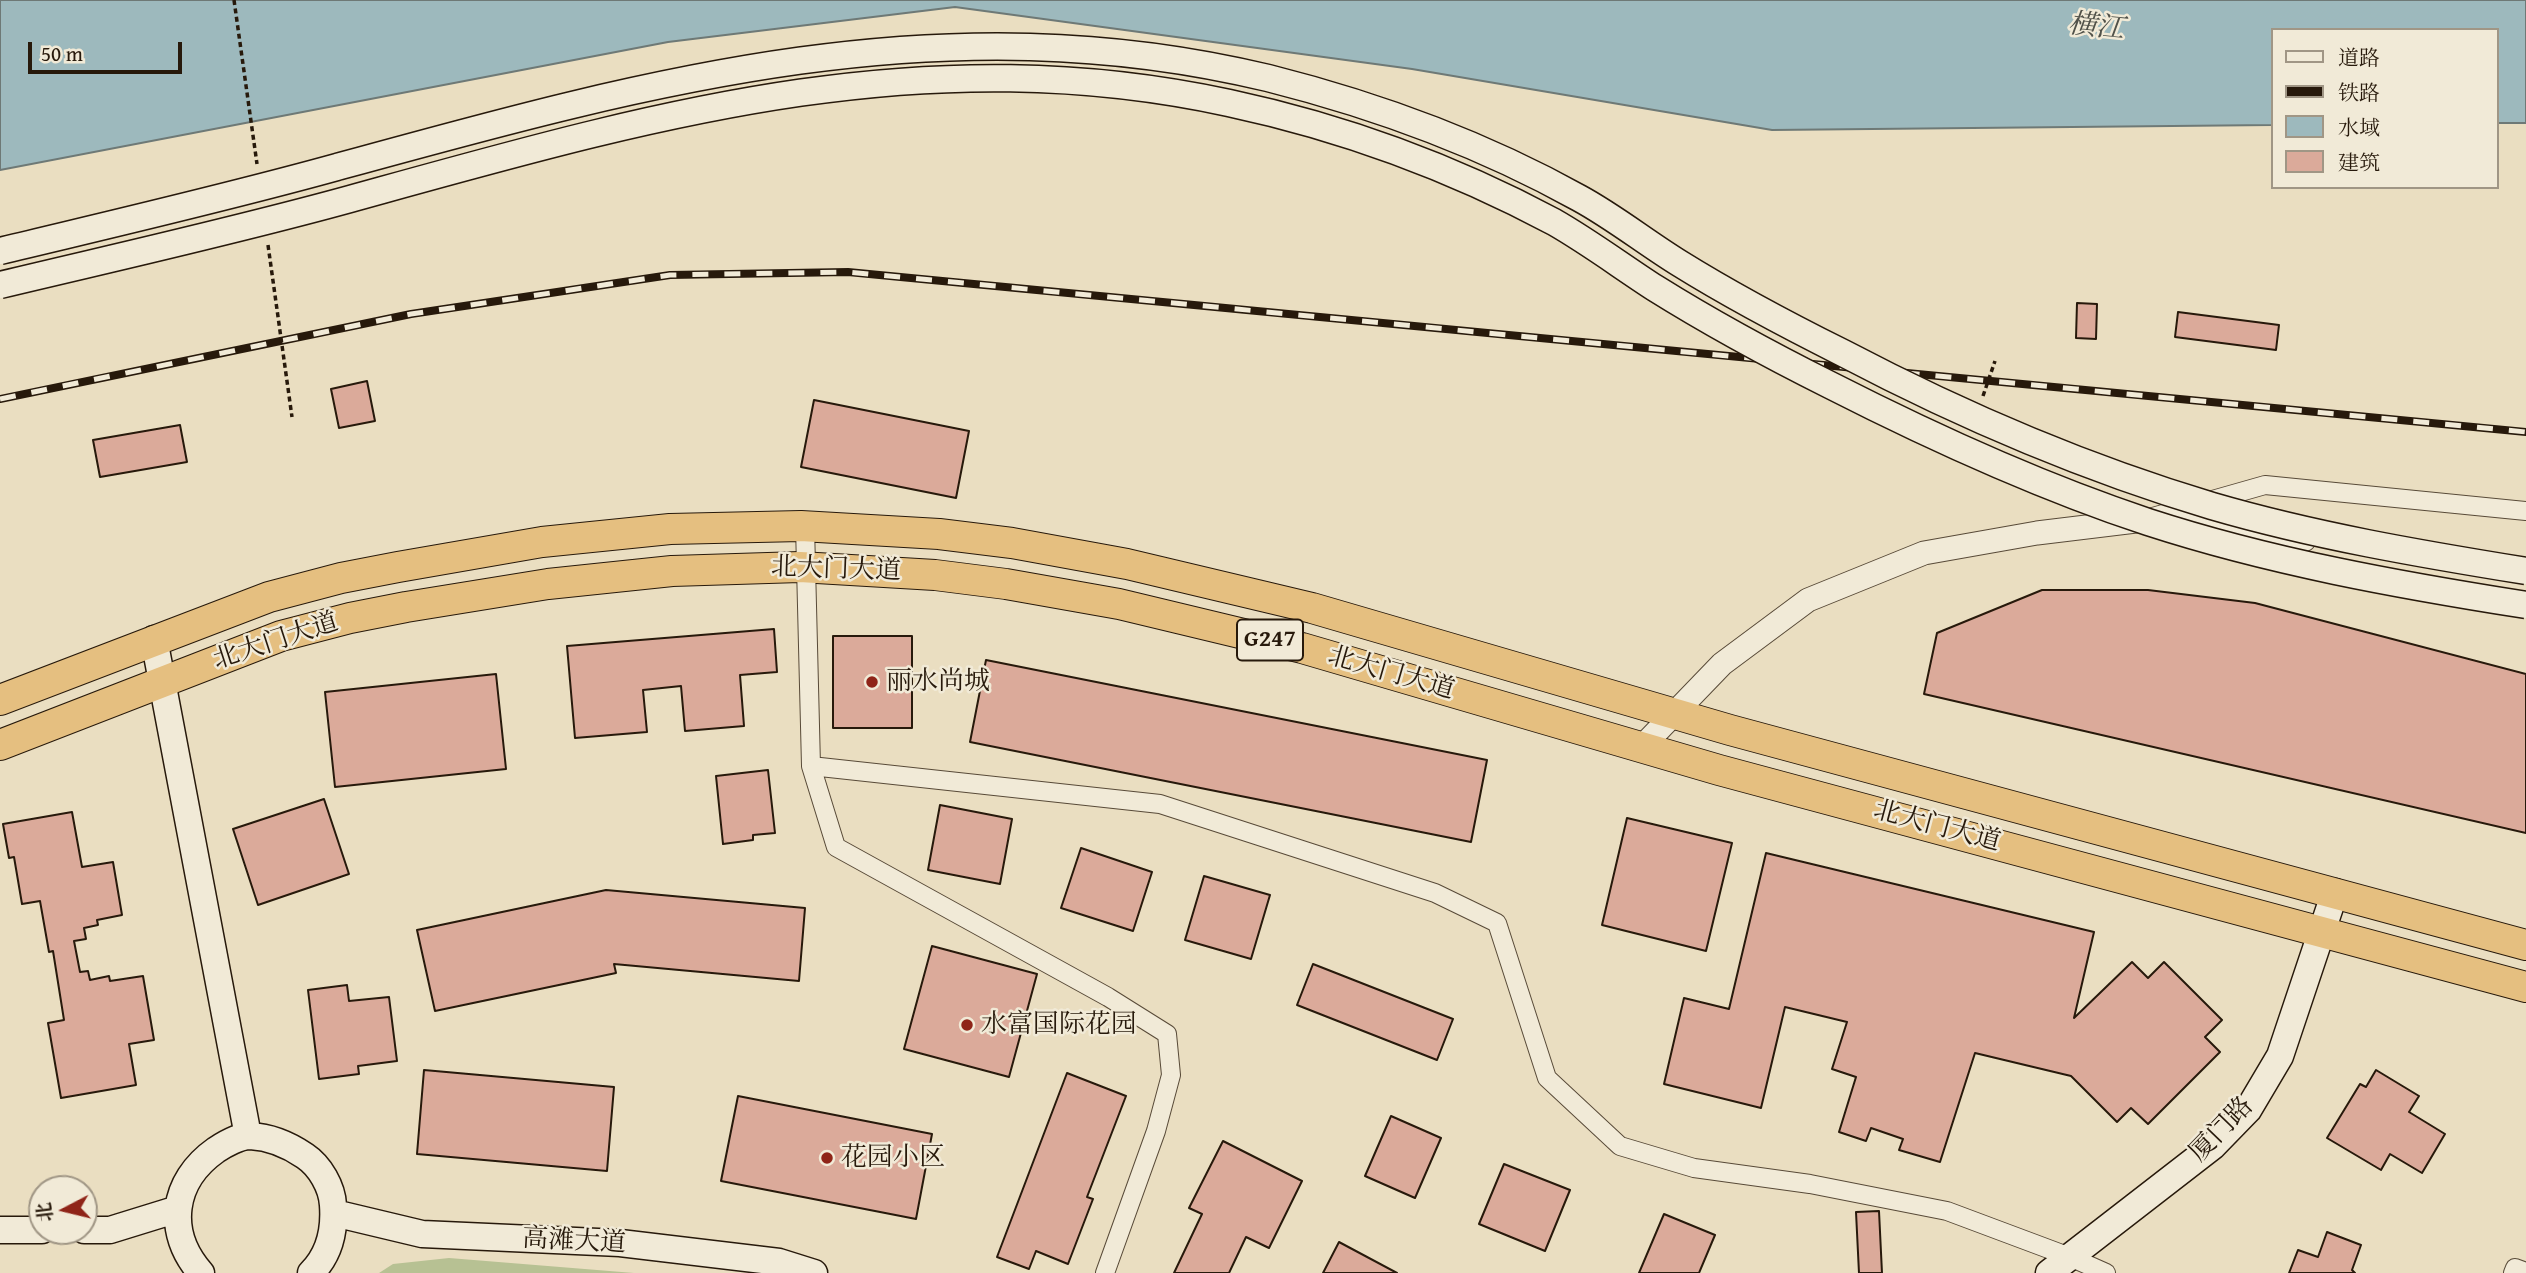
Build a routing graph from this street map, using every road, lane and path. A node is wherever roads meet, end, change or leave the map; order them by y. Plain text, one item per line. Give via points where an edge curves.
1 (0, 251) edge
2 (0, 285) edge
3 (2526, 511) edge
4 (2142, 520) junction
5 (805, 526) junction
6 (806, 567) junction
7 (2526, 568) edge
8 (2526, 605) edge
9 (154, 639) junction
10 (162, 681) junction
11 (0, 700) edge
12 (1674, 714) junction
13 (0, 745) edge
14 (1642, 748) junction
15 (810, 766) junction
16 (2335, 892) junction
17 (2322, 931) junction
18 (2526, 945) edge
19 (2526, 987) edge
20 (248, 1136) junction
21 (178, 1209) junction
22 (334, 1213) junction
23 (0, 1230) edge
24 (28, 1230) edge
25 (98, 1230) edge
26 (2070, 1257) junction
27 (2526, 1272) edge
28 (201, 1273) edge
29 (311, 1273) edge
30 (814, 1273) edge
31 (1105, 1273) edge
32 (2049, 1273) edge
33 (2106, 1273) edge
34 (2513, 1273) edge

1 - 7 main road, bridge via 571,104 752,65 882,48 960,44 1053,45 1150,55 1309,89 1478,149 1573,194 1718,286 1848,356 1965,412 2110,472 2274,522 2387,547
2 - 8 main road, bridge via 300,212 590,134 768,96 973,77 1145,89 1225,102 1310,124 1476,184 1557,224 1702,316 1833,387 1951,443 2108,508 2266,555
3 - 4 street via 2265,485
4 - 7 street
4 - 12 street via 1924,553 1808,600 1722,664
5 - 6 street
5 - 9 highway, 北大门大道 / G247 via 637,531 452,557 296,589
5 - 12 highway, 北大门大道 / G247 via 975,538 1127,564 1312,608
6 - 10 highway, 北大门大道 / G247 via 641,573 406,607 308,628
6 - 14 highway, 北大门大道 / G247 via 958,578 1119,604 1302,648
6 - 15 street
9 - 10 main road
9 - 11 highway, 北大门大道 / G247
10 - 13 highway, 北大门大道 / G247
10 - 20 main road
12 - 14 street
12 - 16 highway, 北大门大道 / G247
14 - 17 highway, 北大门大道 / G247
15 - 26 street via 1160,804 1435,893 1497,923 1547,1078 1620,1146 1694,1168 1810,1184 1947,1212
15 - 31 street via 835,847 1167,1034 1171,1075
16 - 17 main road, 厦门路
16 - 18 highway, 北大门大道 / G247
17 - 19 highway, 北大门大道 / G247
17 - 26 main road, 厦门路 via 2280,1056 2248,1110 2213,1146
20 - 21 main road via 200,1161 185,1184
20 - 22 main road via 292,1147 311,1160 325,1178
21 - 25 main road
21 - 28 main road via 179,1236
22 - 29 main road via 330,1245
22 - 30 main road, 高滩大道 via 422,1234 620,1244 779,1262
23 - 24 main road
26 - 32 main road, 厦门路
26 - 33 street
27 - 34 street via 2515,1268

